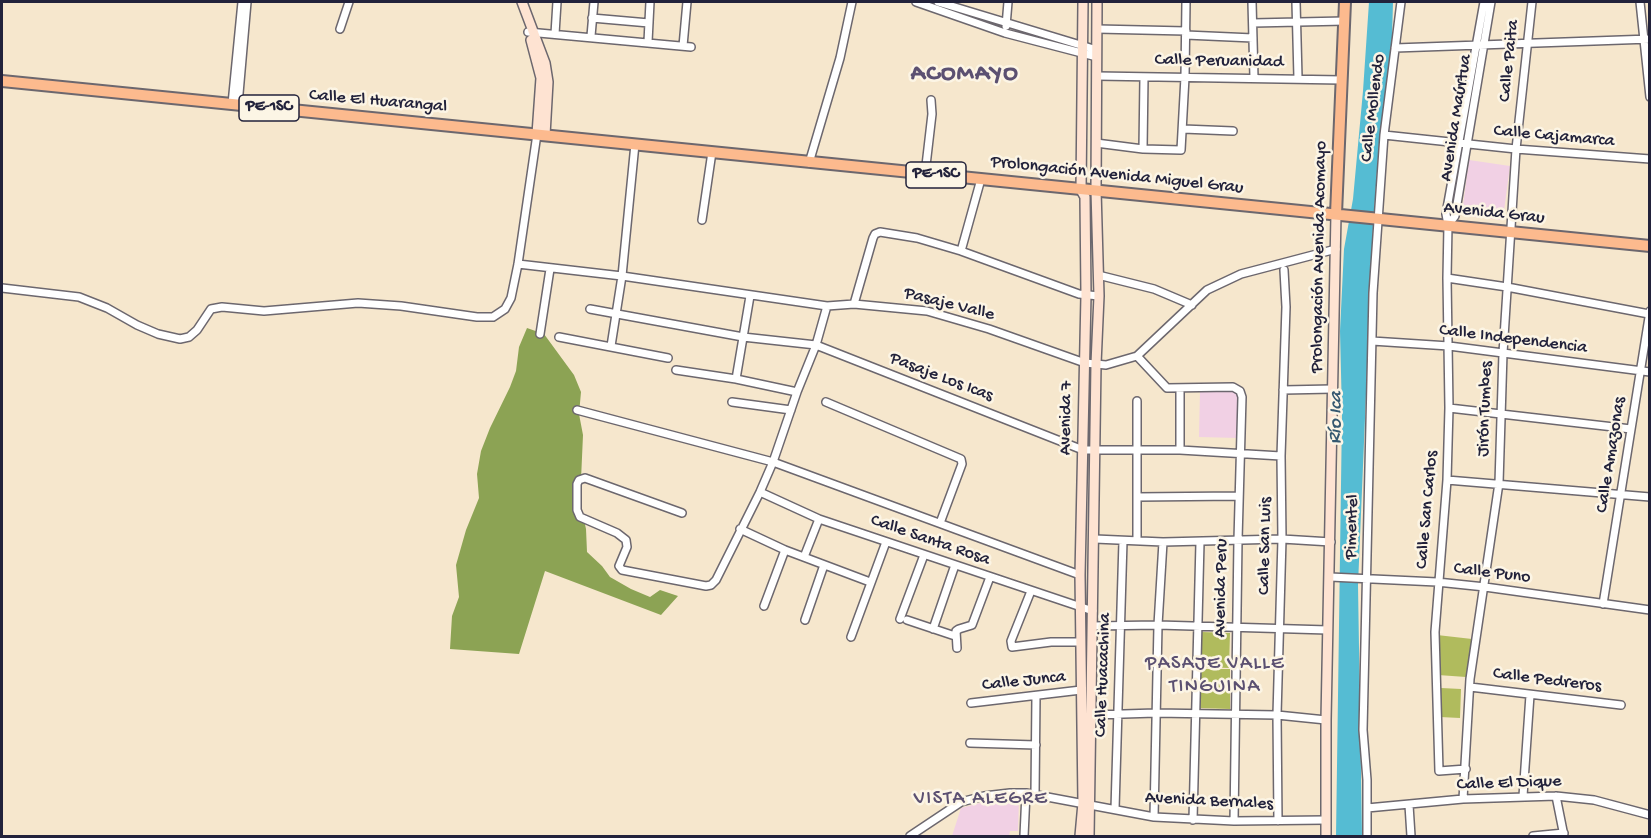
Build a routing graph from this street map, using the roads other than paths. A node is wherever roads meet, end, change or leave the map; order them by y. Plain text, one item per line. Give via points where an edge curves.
1 (242, 2) edge
2 (247, 2) edge
3 (349, 2) edge
4 (516, 2) edge
5 (522, 2) edge
6 (557, 2) edge
7 (594, 2) edge
8 (650, 2) edge
9 (687, 2) edge
10 (852, 2) edge
11 (916, 2) edge
12 (938, 2) edge
13 (1008, 2) edge
14 (1083, 2) edge
15 (1097, 2) edge
16 (1186, 2) edge
17 (1252, 2) edge
18 (1296, 2) edge
19 (1345, 2) edge
20 (1401, 2) edge
21 (1484, 2) edge
22 (1491, 2) edge
23 (1532, 2) edge
24 (1640, 2) edge
25 (592, 18) junction
26 (1345, 21) junction
27 (1297, 22) junction
28 (649, 23) junction
29 (1006, 23) junction
30 (1253, 23) junction
31 (340, 29) dead end
32 (1097, 29) junction
33 (531, 32) junction
34 (1005, 33) junction
35 (1186, 33) junction
36 (555, 34) junction
37 (591, 36) junction
38 (1253, 38) junction
39 (1646, 39) edge
40 (648, 42) junction
41 (1526, 44) junction
42 (1480, 45) junction
43 (1395, 48) junction
44 (1082, 50) junction
45 (1097, 53) junction
46 (1097, 76) junction
47 (1144, 76) junction
48 (1185, 77) junction
49 (1254, 78) junction
50 (1298, 78) junction
51 (1342, 80) junction
52 (2, 81) edge
53 (1650, 97) edge
54 (931, 99) dead end
55 (235, 104) junction
56 (1183, 129) junction
57 (1233, 130) dead end
58 (541, 135) junction
59 (1384, 135) junction
60 (1096, 143) junction
61 (635, 144) junction
62 (1459, 144) junction
63 (1469, 144) junction
64 (1143, 149) junction
65 (1516, 149) junction
66 (712, 152) junction
67 (1650, 159) edge
68 (809, 163) junction
69 (925, 174) junction
70 (981, 179) junction
71 (1081, 190) junction
72 (1096, 190) junction
73 (1341, 215) junction
74 (1376, 218) junction
75 (702, 220) dead end
76 (1448, 225) junction
77 (1511, 232) junction
78 (1650, 246) edge
79 (1336, 249) junction
80 (961, 251) junction
81 (518, 264) junction
82 (550, 269) junction
83 (1284, 270) dead end
84 (1098, 275) junction
85 (622, 276) junction
86 (1447, 278) junction
87 (1507, 287) junction
88 (2, 288) edge
89 (1086, 295) junction
90 (750, 296) junction
91 (1099, 296) junction
92 (854, 304) junction
93 (1192, 305) junction
94 (827, 306) junction
95 (590, 309) dead end
96 (1649, 312) edge
97 (616, 314) junction
98 (540, 334) dead end
99 (559, 337) dead end
100 (743, 337) junction
101 (1372, 341) junction
102 (816, 345) junction
103 (611, 346) junction
104 (1449, 346) junction
105 (1503, 353) junction
106 (1137, 356) junction
107 (668, 358) dead end
108 (1085, 363) junction
109 (1096, 364) junction
110 (676, 369) dead end
111 (1640, 371) junction
112 (1650, 372) edge
113 (736, 379) junction
114 (1180, 389) junction
115 (1333, 389) junction
116 (1283, 390) junction
117 (797, 392) junction
118 (1137, 401) dead end
119 (732, 402) dead end
120 (826, 402) dead end
121 (1449, 408) junction
122 (577, 410) dead end
123 (791, 410) junction
124 (1501, 413) junction
125 (1631, 429) junction
126 (1083, 450) junction
127 (1180, 450) junction
128 (1096, 451) junction
129 (1136, 451) junction
130 (1241, 453) junction
131 (1281, 456) junction
132 (773, 462) junction
133 (1447, 480) junction
134 (1499, 483) junction
135 (760, 492) junction
136 (1622, 495) junction
137 (1239, 496) junction
138 (1137, 497) junction
139 (1650, 497) edge
140 (681, 513) dead end
141 (819, 519) junction
142 (940, 523) junction
143 (740, 529) junction
144 (1095, 539) junction
145 (1282, 539) junction
146 (1238, 540) junction
147 (1137, 541) junction
148 (886, 542) junction
149 (1123, 542) junction
150 (1163, 542) junction
151 (1200, 542) junction
152 (1330, 542) junction
153 (785, 550) junction
154 (924, 555) junction
155 (804, 557) junction
156 (824, 565) junction
157 (955, 565) junction
158 (1080, 575) junction
159 (990, 577) junction
160 (1333, 577) junction
161 (1364, 579) junction
162 (870, 582) junction
163 (1437, 582) junction
164 (1485, 587) junction
165 (1031, 591) junction
166 (1603, 604) junction
167 (764, 606) dead end
168 (1081, 608) junction
169 (1093, 610) junction
170 (1650, 610) edge
171 (805, 620) dead end
172 (1158, 625) junction
173 (1092, 626) junction
174 (1120, 626) junction
175 (1196, 626) junction
176 (1236, 626) junction
177 (933, 628) junction
178 (1280, 629) junction
179 (1328, 630) junction
180 (955, 636) junction
181 (851, 637) dead end
182 (1081, 642) junction
183 (957, 648) dead end
184 (1470, 687) junction
185 (1081, 690) junction
186 (1530, 694) junction
187 (1036, 696) junction
188 (971, 703) dead end
189 (1621, 705) dead end
190 (1156, 713) junction
191 (1196, 714) junction
192 (1235, 714) junction
193 (1118, 715) junction
194 (1091, 716) junction
195 (1277, 716) junction
196 (1326, 720) junction
197 (970, 743) dead end
198 (1036, 745) junction
199 (1466, 769) junction
200 (1026, 793) junction
201 (1035, 794) junction
202 (1523, 796) junction
203 (1556, 796) junction
204 (1463, 799) junction
205 (1087, 803) junction
206 (1409, 805) junction
207 (1367, 808) junction
208 (1114, 809) junction
209 (1650, 815) edge
210 (1154, 817) junction
211 (1193, 820) junction
212 (1326, 820) junction
213 (1234, 821) junction
214 (1278, 821) junction
215 (1564, 835) edge
216 (910, 837) edge
217 (1024, 837) edge
218 (1080, 837) edge
219 (1089, 837) edge
220 (1326, 837) edge
221 (1368, 837) edge
222 (1411, 837) edge
223 (1533, 837) edge

1 - 55 street
2 - 55 street
3 - 31 street
4 - 33 street
5 - 33 street
6 - 36 street
7 - 25 street
8 - 28 street
9 - 40 street via 687,46
10 - 68 street
11 - 34 street
12 - 29 street
13 - 29 street
14 - 44 street, Avenida 7
15 - 32 street, Avenida 7
16 - 35 street
17 - 30 street
18 - 27 street
19 - 26 main road, Prolongación Avenida Acomayo
20 - 43 street, Calle Mollendo
21 - 42 street, Avenida Maúrtua
22 - 42 street, Avenida Maúrtua
23 - 41 street, Calle Paita
24 - 39 street
25 - 28 street
25 - 37 street
26 - 27 street
26 - 51 main road, Prolongación Avenida Acomayo
27 - 30 street
27 - 50 street
28 - 40 street
29 - 34 street
29 - 44 street
30 - 38 street
32 - 35 street
32 - 45 street, Avenida 7
33 - 36 street
33 - 58 street via 541,78
34 - 44 street
35 - 38 street
35 - 48 street
36 - 37 street
37 - 40 street
38 - 49 street
39 - 41 street
39 - 53 street
41 - 42 street
41 - 65 street, Calle Paita
42 - 43 street
42 - 62 street, Avenida Maúrtua
42 - 63 street, Avenida Maúrtua
43 - 59 street, Calle Mollendo
44 - 45 street
44 - 71 street, Avenida 7
45 - 46 street, Avenida 7
46 - 47 street, Calle Peruanidad
46 - 60 street, Avenida 7
47 - 48 street, Calle Peruanidad
47 - 64 street
48 - 49 street, Calle Peruanidad
48 - 56 street
49 - 50 street, Calle Peruanidad
50 - 51 street, Calle Peruanidad
51 - 73 main road, Prolongación Avenida Acomayo
52 - 55 main road, Calle El Huarangal / PE-1SC
54 - 69 street
55 - 58 main road, Calle El Huarangal / PE-1SC
56 - 57 street
56 - 64 street via 1181,150
58 - 61 main road, Prolongación Avenida Miguel Grau / PE-1SC
58 - 81 street
59 - 62 street, Calle Cajamarca
59 - 74 street, Calle Mollendo
60 - 64 street
60 - 72 street, Avenida 7
61 - 66 main road, Prolongación Avenida Miguel Grau / PE-1SC
61 - 85 street
62 - 63 street, Calle Cajamarca
62 - 76 street, Avenida Maúrtua via 1446,214
63 - 65 street, Calle Cajamarca
63 - 76 street, Avenida Maúrtua via 1455,216
65 - 67 street, Calle Cajamarca
65 - 77 street, Calle Paita
66 - 68 main road, Prolongación Avenida Miguel Grau / PE-1SC
66 - 75 street
68 - 69 main road, Prolongación Avenida Miguel Grau / PE-1SC
69 - 70 main road, Prolongación Avenida Miguel Grau / PE-1SC
70 - 71 main road, Prolongación Avenida Miguel Grau / PE-1SC
70 - 80 street
71 - 72 main road, Prolongación Avenida Miguel Grau / PE-1SC
71 - 89 street, Avenida 7 via 1085,197
72 - 73 main road, Prolongación Avenida Miguel Grau / PE-1SC
72 - 84 street, Avenida 7
73 - 74 main road, Avenida Grau
73 - 79 street, Prolongación Avenida Acomayo
74 - 76 main road, Avenida Grau
74 - 101 street, Pimentel
76 - 77 main road, Avenida Grau
76 - 86 street, Calle San Carlos
77 - 78 main road, Avenida Grau
77 - 87 street, Jirón Tumbes
79 - 93 street, Pasaje Valle via 1241,274 1207,290
79 - 115 street, Prolongación Avenida Acomayo
80 - 89 street
80 - 92 street via 878,232
81 - 82 street, Pasaje Valle
81 - 88 street via 505,309 493,317 358,303 264,311 222,307 211,309 197,330 180,339 158,334 79,297
82 - 85 street, Pasaje Valle
82 - 98 street
83 - 116 street, Calle San Luis
84 - 91 street, Avenida 7
84 - 93 street via 1154,289
85 - 90 street, Pasaje Valle
85 - 97 street
86 - 87 street
86 - 104 street, Calle San Carlos
87 - 96 street
87 - 105 street, Jirón Tumbes
89 - 91 street
89 - 108 street, Avenida 7
90 - 94 street, Pasaje Valle
90 - 100 street
91 - 109 street, Avenida 7
92 - 94 street, Pasaje Valle
92 - 108 street, Pasaje Valle via 927,311
93 - 106 street, Pasaje Valle
94 - 102 street
95 - 97 street, Pasaje Los Icas
96 - 111 street, Calle Amazonas
97 - 100 street, Pasaje Los Icas
97 - 103 street
99 - 103 street
100 - 102 street, Pasaje Los Icas
100 - 113 street
101 - 104 street, Calle Independencia
101 - 161 street, Pimentel
102 - 117 street
102 - 126 street, Pasaje Los Icas
103 - 107 street
104 - 105 street, Calle Independencia
104 - 121 street, Calle San Carlos
105 - 111 street, Calle Independencia
105 - 124 street, Jirón Tumbes
106 - 109 street, Pasaje Valle via 1116,364
106 - 114 street via 1163,386
108 - 109 street, Pasaje Valle
108 - 126 street, Avenida 7
109 - 128 street, Avenida 7
110 - 113 street
111 - 112 street, Calle Independencia
111 - 125 street, Calle Amazonas
113 - 117 street
114 - 127 street
114 - 130 street, Avenida Peru via 1233,387 1240,391
115 - 116 street
115 - 152 street, Prolongación Avenida Acomayo
116 - 131 street, Calle San Luis
117 - 123 street
118 - 129 street
119 - 123 street
120 - 142 street via 961,459
121 - 124 street
121 - 133 street, Calle San Carlos
122 - 132 street
123 - 132 street
124 - 125 street
124 - 134 street, Jirón Tumbes
125 - 136 street, Calle Amazonas
126 - 128 street, Pasaje Los Icas
126 - 158 street, Avenida 7
127 - 129 street, Pasaje Los Icas
127 - 130 street, Pasaje Los Icas
128 - 129 street, Pasaje Los Icas
128 - 144 street, Avenida 7
129 - 138 street
130 - 131 street, Pasaje Los Icas
130 - 137 street, Avenida Peru
131 - 145 street, Calle San Luis
132 - 135 street
132 - 142 street
133 - 134 street
133 - 163 street, Calle San Carlos
134 - 136 street
134 - 164 street, Jirón Tumbes
135 - 141 street, Calle Santa Rosa
135 - 143 street
136 - 139 street
136 - 166 street, Calle Amazonas
137 - 138 street
137 - 146 street, Avenida Peru
138 - 147 street
140 - 143 street via 585,478 576,484 580,517 626,540 619,566 624,571 711,585
141 - 148 street, Calle Santa Rosa
141 - 155 street
142 - 158 street
143 - 153 street
144 - 149 street
144 - 169 street, Avenida 7
145 - 146 street
145 - 152 street
145 - 178 street, Calle San Luis
146 - 151 street
146 - 176 street, Avenida Peru
147 - 149 street
147 - 150 street
148 - 154 street, Calle Santa Rosa
148 - 162 street
149 - 174 street, Calle Huacachina
150 - 151 street
150 - 172 street
151 - 175 street
152 - 160 street, Prolongación Avenida Acomayo
153 - 155 street
153 - 167 street
154 - 157 street, Calle Santa Rosa
154 - 177 street via 903,620
155 - 156 street
156 - 162 street
156 - 171 street
157 - 159 street, Calle Santa Rosa
157 - 177 street
158 - 168 street, Avenida 7
159 - 165 street, Calle Santa Rosa
159 - 180 street via 972,625 959,629
160 - 161 street, Calle Puno
160 - 179 street, Prolongación Avenida Acomayo
161 - 163 street, Calle Puno
161 - 207 street, Pimentel
162 - 181 street
163 - 164 street, Calle Puno
163 - 199 street, Calle San Carlos via 1435,681 1439,771
164 - 166 street, Calle Puno
164 - 184 street, Jirón Tumbes
165 - 168 street, Calle Santa Rosa
165 - 182 street via 1012,646
166 - 170 street, Calle Puno
168 - 169 street, Calle Santa Rosa
168 - 182 street, Avenida 7
169 - 173 street, Avenida 7
172 - 174 street
172 - 175 street
172 - 190 street
173 - 174 street
173 - 194 street, Avenida 7
174 - 193 street, Calle Huacachina
175 - 176 street
175 - 191 street
176 - 178 street
176 - 192 street, Avenida Peru
177 - 180 street
178 - 179 street
178 - 195 street, Calle San Luis
179 - 196 street, Prolongación Avenida Acomayo
180 - 183 street
182 - 185 street, Avenida 7
184 - 186 street, Calle Pedreros
184 - 199 street, Jirón Tumbes
185 - 187 street, Calle Junca
185 - 205 street, Avenida 7
186 - 189 street, Calle Pedreros
186 - 202 street
187 - 188 street, Calle Junca
187 - 198 street
190 - 191 street
190 - 193 street
190 - 210 street
191 - 192 street
191 - 211 street
192 - 195 street
192 - 213 street, Avenida Peru
193 - 194 street
193 - 208 street, Calle Huacachina
194 - 205 street, Avenida 7
195 - 196 street
195 - 214 street, Calle San Luis
196 - 212 street, Prolongación Avenida Acomayo
197 - 198 street
198 - 201 street
199 - 204 street, Jirón Tumbes
200 - 201 street, Avenida Bernales
200 - 216 street, Avenida Bernales via 961,802
200 - 217 street
201 - 205 street, Avenida Bernales
202 - 203 street, Calle El Dique
202 - 204 street, Calle El Dique
203 - 209 street, Calle El Dique via 1594,800
203 - 215 street
204 - 206 street, Calle El Dique
205 - 208 street, Avenida Bernales
205 - 218 street, Avenida 7
205 - 219 street, Avenida 7
206 - 207 street, Calle El Dique
206 - 222 street
207 - 221 street, Pimentel
208 - 210 street, Avenida Bernales
210 - 211 street, Avenida Bernales
211 - 213 street, Avenida Bernales
212 - 214 street, Avenida Bernales
212 - 220 street, Prolongación Avenida Acomayo
213 - 214 street, Avenida Bernales
215 - 223 street

